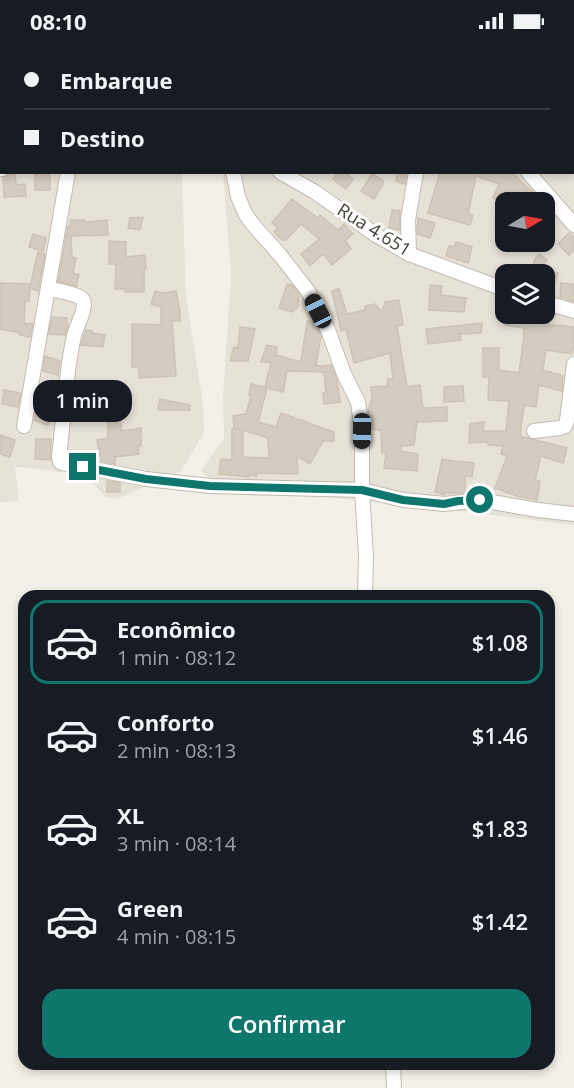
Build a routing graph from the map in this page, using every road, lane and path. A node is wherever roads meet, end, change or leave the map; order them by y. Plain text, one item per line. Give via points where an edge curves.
1 (68, 174) edge
2 (233, 174) edge
3 (284, 174) edge
4 (416, 174) edge
5 (530, 174) edge
6 (574, 225) edge
7 (409, 254) junction
8 (495, 286) edge
9 (48, 289) junction
10 (555, 305) edge
11 (574, 311) edge
12 (574, 364) edge
13 (24, 426) dead end
14 (534, 431) dead end
15 (362, 490) junction
16 (574, 514) edge
17 (365, 590) edge
18 (393, 1070) edge
19 (394, 1088) edge

1 - 9 street
2 - 15 street via 246,215 308,291 358,402
3 - 7 street, Rua 4.651
4 - 7 street via 408,220
5 - 6 street
7 - 8 street, Rua 4.651
9 - 13 street
9 - 15 street via 79,296 84,308 74,333 60,462 146,479 210,486
10 - 11 street
12 - 14 street via 565,426
15 - 16 street via 403,500 444,504 480,500
15 - 17 street
18 - 19 street

